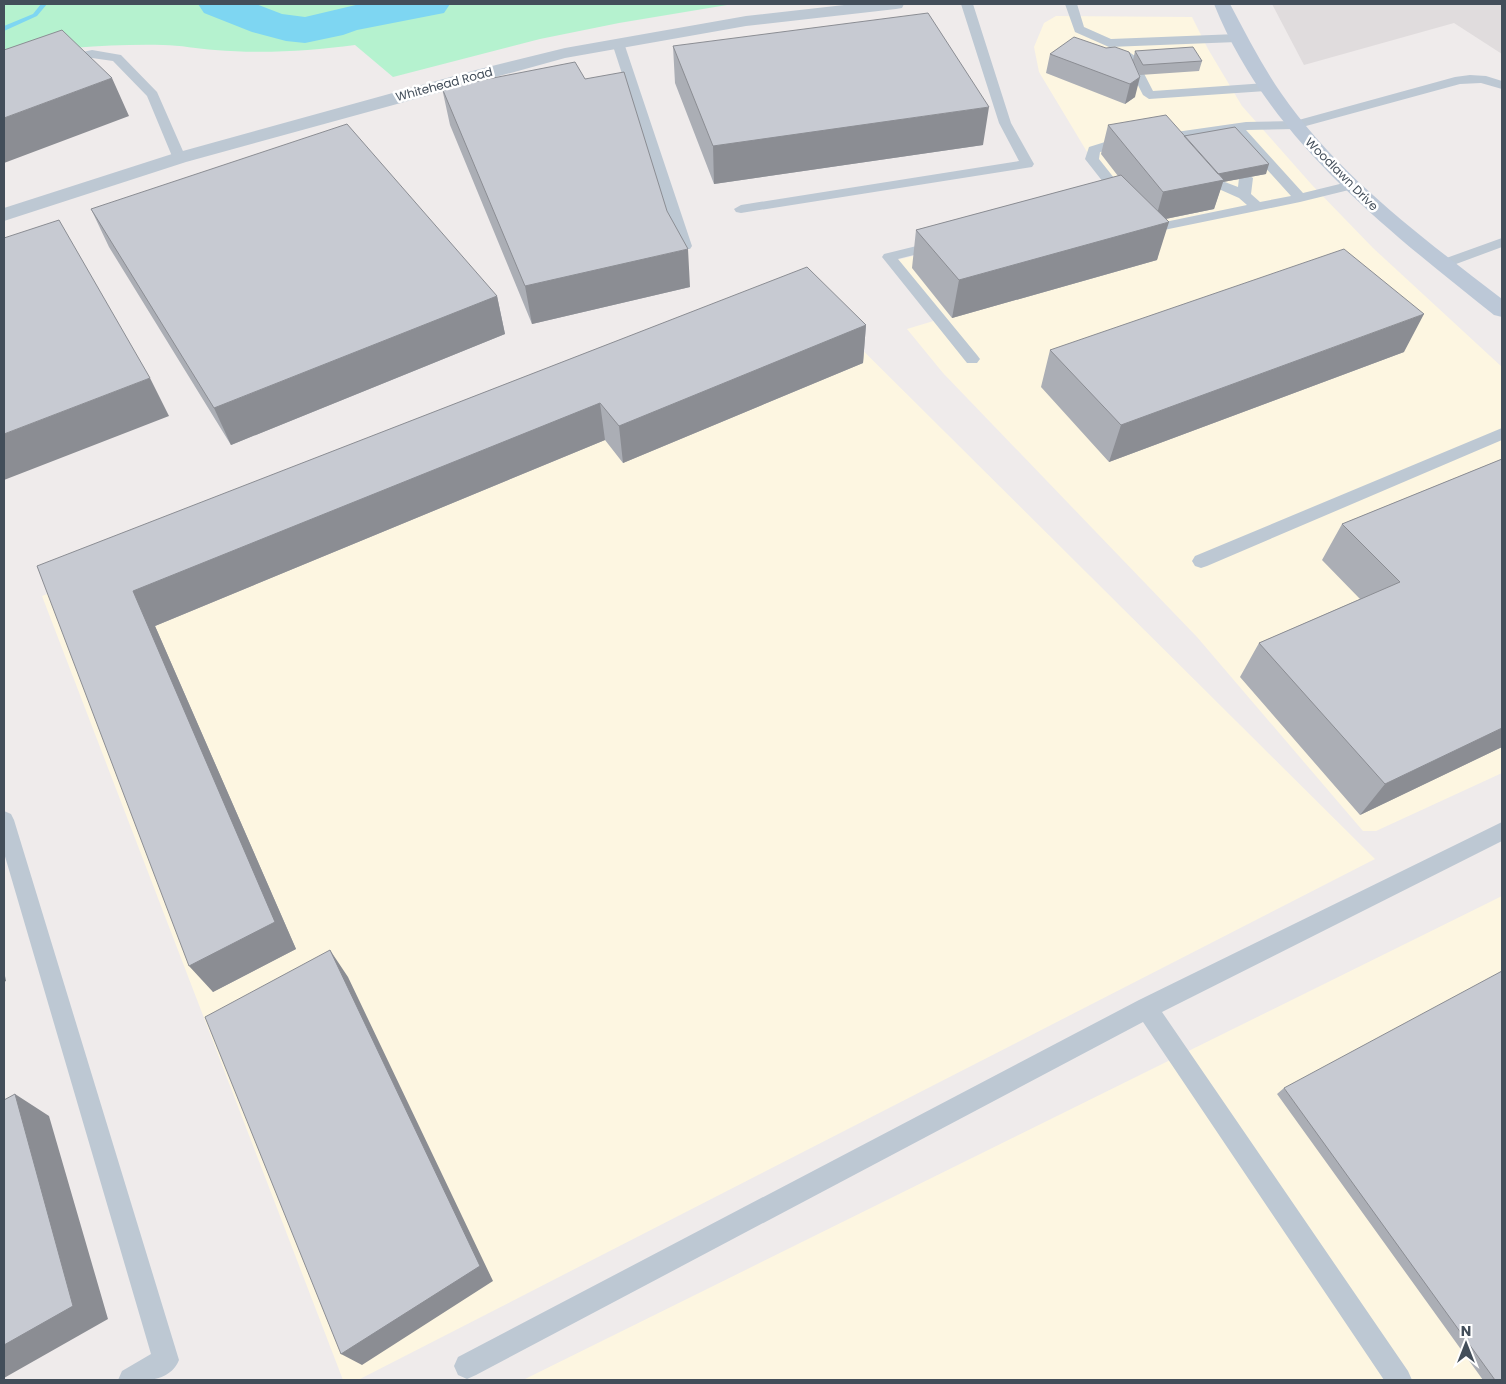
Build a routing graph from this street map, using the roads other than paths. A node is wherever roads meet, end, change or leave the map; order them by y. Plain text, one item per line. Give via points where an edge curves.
1 (896, 4) edge
2 (966, 4) edge
3 (1071, 4) edge
4 (1222, 4) edge
5 (1237, 38) junction
6 (1124, 42) junction
7 (618, 43) junction
8 (56, 62) edge
9 (1502, 85) edge
10 (1266, 87) junction
11 (1295, 125) junction
12 (1237, 128) junction
13 (1191, 139) junction
14 (1213, 140) edge
15 (179, 158) junction
16 (1246, 178) edge
17 (1217, 183) edge
18 (1352, 185) junction
19 (1244, 195) junction
20 (1300, 198) junction
21 (1256, 207) junction
22 (741, 209) dead end
23 (4, 215) edge
24 (947, 242) edge
25 (1502, 242) edge
26 (685, 246) edge
27 (1444, 264) junction
28 (1502, 310) edge
29 (972, 359) dead end
30 (1502, 434) edge
31 (1201, 561) dead end
32 (4, 820) edge
33 (1502, 830) edge
34 (1147, 1008) junction
35 (467, 1366) dead end
36 (131, 1380) edge
37 (1399, 1380) edge

1 - 7 street, Whitehead Road via 746,21
2 - 22 lane via 1005,123 1027,164
3 - 6 lane via 1079,29 1109,43
4 - 5 main road, Woodlawn Drive
5 - 6 lane
5 - 10 main road, Woodlawn Drive
6 - 10 lane via 1149,95
7 - 15 street, Whitehead Road via 482,74
7 - 26 lane
8 - 15 lane via 92,54 117,58 153,95
9 - 11 lane via 1488,79 1459,80
10 - 11 main road, Woodlawn Drive
11 - 12 lane
11 - 18 main road, Woodlawn Drive
12 - 13 lane
12 - 20 lane
13 - 14 lane
13 - 21 lane via 1106,146 1094,150 1092,159 1146,224 1159,227
15 - 23 street, Whitehead Road
16 - 19 lane
17 - 19 lane
18 - 20 lane
18 - 27 main road, Woodlawn Drive via 1393,224
19 - 21 lane
20 - 21 lane
24 - 29 lane via 889,257
25 - 27 lane
27 - 28 main road, Woodlawn Drive
30 - 31 lane
32 - 36 lane via 166,1360
33 - 34 lane
34 - 35 lane
34 - 37 lane

